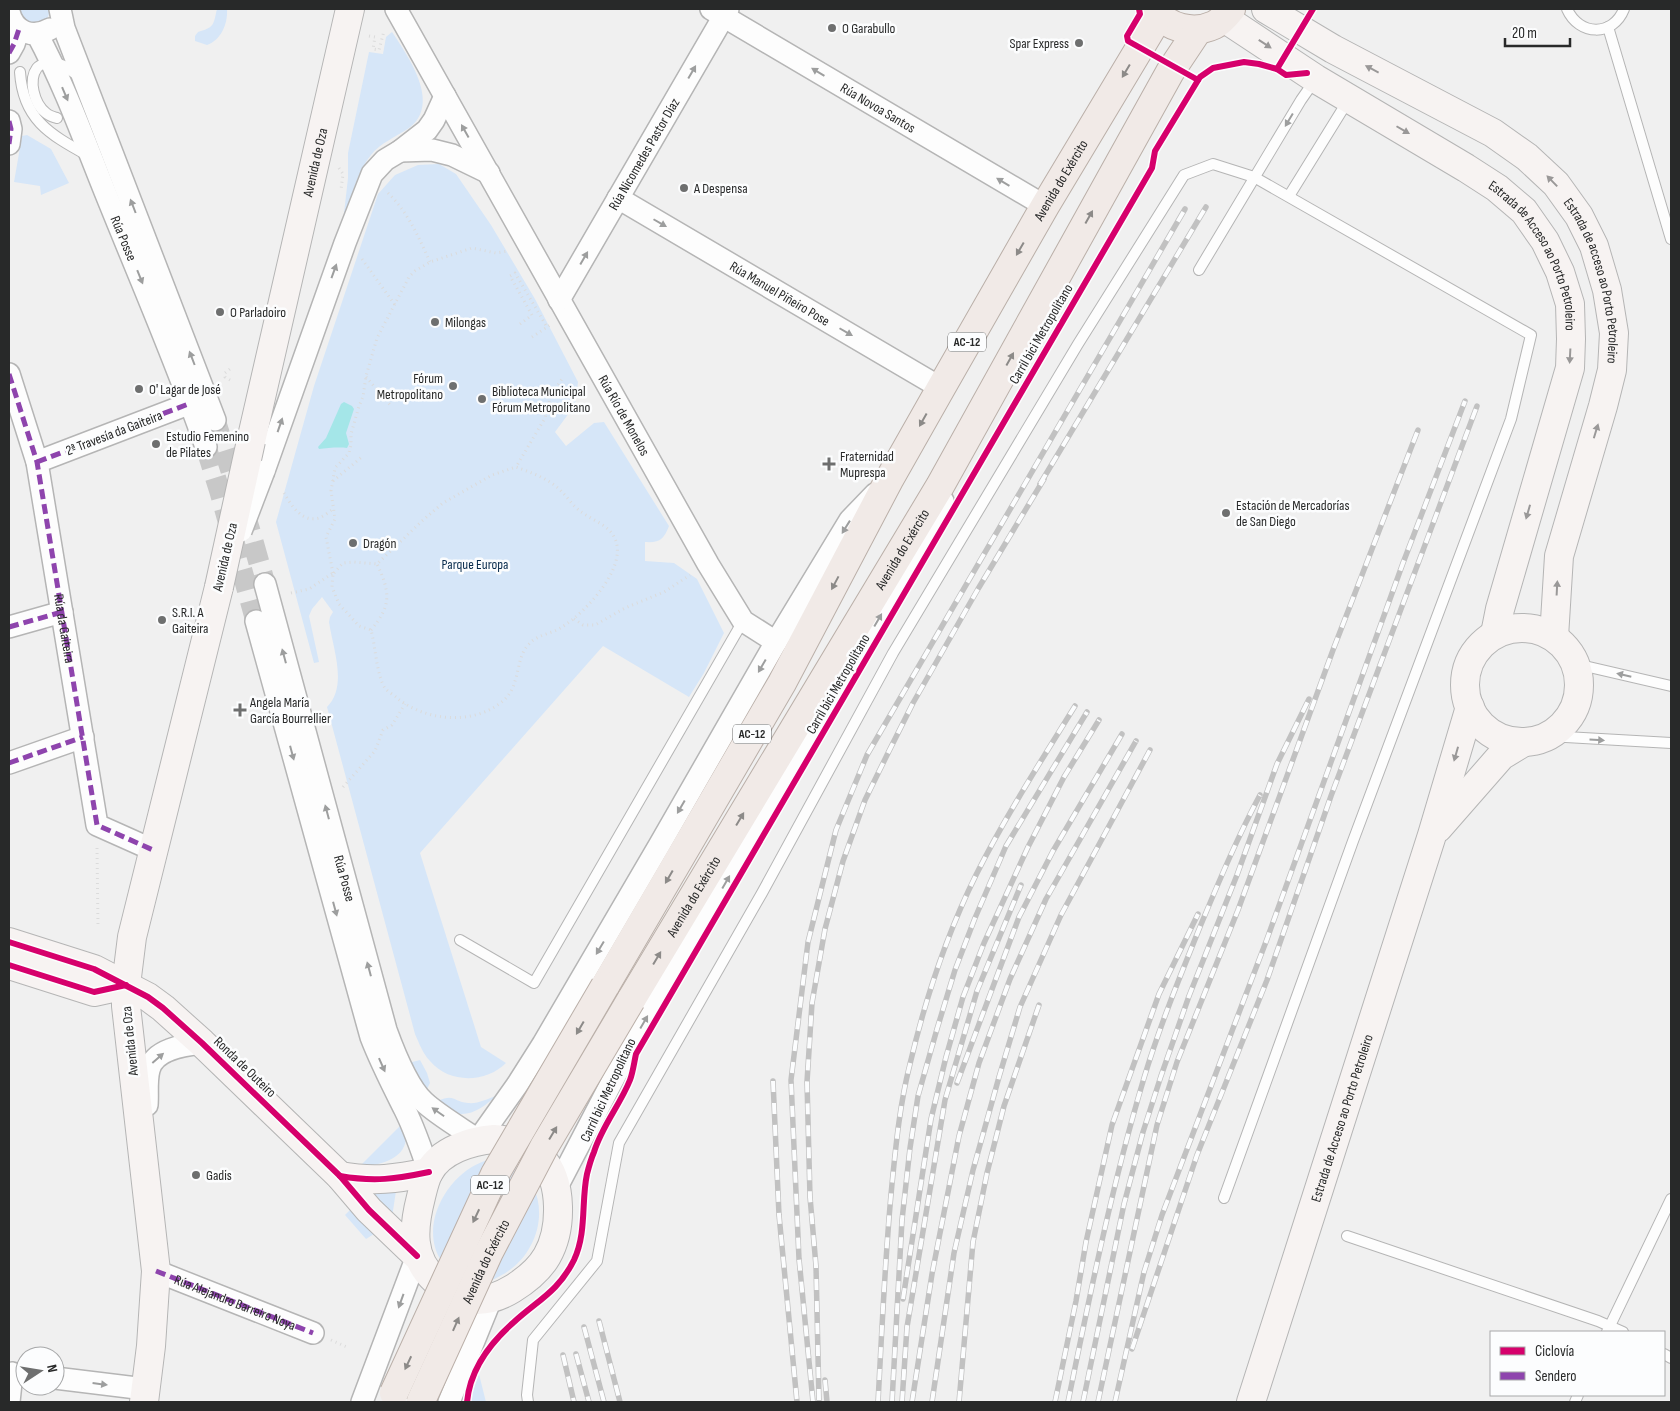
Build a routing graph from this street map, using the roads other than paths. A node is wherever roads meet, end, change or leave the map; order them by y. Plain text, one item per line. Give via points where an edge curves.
1 (60, 9) edge
2 (350, 9) edge
3 (396, 9) edge
4 (1266, 9) edge
5 (1567, 9) edge
6 (1624, 9) edge
7 (721, 11) edge
8 (1157, 11) edge
9 (1228, 13) edge
10 (22, 25) edge
11 (1608, 27) junction
12 (1198, 30) junction
13 (1333, 49) junction
14 (9, 53) edge
15 (51, 61) junction
16 (20, 72) dead end
17 (1316, 79) junction
18 (88, 91) junction
19 (445, 96) junction
20 (1349, 99) junction
21 (57, 118) dead end
22 (9, 121) edge
23 (9, 144) edge
24 (400, 151) junction
25 (91, 157) junction
26 (489, 173) junction
27 (1254, 176) junction
28 (1289, 196) junction
29 (618, 198) junction
30 (1045, 206) junction
31 (1671, 239) edge
32 (1199, 270) dead end
33 (559, 300) junction
34 (10, 383) edge
35 (941, 388) junction
36 (987, 402) junction
37 (191, 403) junction
38 (215, 420) tunnel mouth
39 (206, 447) tunnel mouth
40 (37, 462) junction
41 (890, 478) junction
42 (265, 584) tunnel mouth
43 (219, 587) junction
44 (62, 612) junction
45 (256, 621) tunnel mouth
46 (743, 621) junction
47 (9, 627) edge
48 (1495, 634) junction
49 (1554, 637) junction
50 (776, 642) junction
51 (1576, 664) junction
52 (1671, 686) edge
53 (1470, 707) junction
54 (82, 737) junction
55 (1536, 739) junction
56 (1671, 743) edge
57 (9, 763) edge
58 (1432, 835) junction
59 (153, 850) junction
60 (460, 940) dead end
61 (9, 942) edge
62 (9, 965) edge
63 (126, 985) junction
64 (202, 1043) junction
65 (142, 1137) junction
66 (478, 1140) junction
67 (429, 1172) junction
68 (340, 1176) junction
69 (556, 1189) junction
70 (1224, 1198) dead end
71 (1671, 1199) edge
72 (1347, 1236) dead end
73 (417, 1256) junction
74 (156, 1271) junction
75 (490, 1298) junction
76 (1609, 1329) edge
77 (313, 1333) dead end
78 (15, 1374) edge
79 (65, 1380) edge
80 (145, 1396) edge
81 (392, 1398) edge
82 (421, 1401) edge
83 (9, 1402) edge
84 (362, 1402) edge
85 (449, 1402) edge
86 (528, 1402) edge
87 (1251, 1402) edge

1 - 10 street via 51,28
1 - 18 street, Rúa Posse
2 - 43 main road, Avenida de Oza, bridge
3 - 19 street, Rúa Río de Monelos
4 - 13 main road
5 - 11 lane via 1575,22 1585,28
6 - 11 lane via 1617,21
29 -> 7 street, Rúa Nicomedes Pastor Díaz
30 -> 7 street, Rúa Novoa Santos
8 - 12 main road via 1177,27
8 -> 30 main road, Avenida do Exército / AC-12 via 1152,26
9 - 12 main road via 1214,25
9 -> 17 main road, Estrada de Acceso ao Porto Petroleiro
10 - 14 street
10 - 15 street, Rúa Posse
11 - 31 lane
36 -> 12 main road, Avenida do Exército / AC-12 via 1170,72
13 - 17 main road
49 -> 13 main road, Estrada de acceso ao Porto Petroleiro via 1559,556 1612,370 1614,333 1607,290 1594,246 1579,216 1556,184 1527,156 1493,133
15 - 18 lane via 76,74
15 - 21 lane via 38,66 32,78 41,107 46,114
15 -> 25 street, Rúa Posse
16 - 25 lane via 21,87 34,117 50,133
17 - 20 main road, Estrada de Acceso ao Porto Petroleiro
17 -> 27 lane
38 -> 18 street, Rúa Posse
19 - 24 street via 427,130
26 -> 19 street, Rúa Río de Monelos
20 - 28 lane
20 -> 48 main road, Estrada de Acceso ao Porto Petroleiro via 1466,168 1524,211 1545,241 1560,272 1570,304 1570,368
22 - 23 street
24 - 26 street via 432,150 452,155
43 -> 24 street, bridge via 264,471 360,200 372,174 385,160
25 -> 37 street, Rúa Posse
26 - 33 street, Rúa Río de Monelos
27 - 28 lane
27 - 32 lane
27 - 86 lane via 1213,164 1184,175 1078,344 893,653 762,893 619,1143 597,1262 533,1340
28 - 70 lane via 1531,335 1511,418
33 -> 29 street, Rúa Nicomedes Pastor Díaz
29 -> 35 street, Rúa Manuel Piñeiro Pose
30 -> 35 main road, Avenida do Exército / AC-12
33 - 46 street, Rúa Río de Monelos
34 - 40 street, Rúa da Gaiteira
35 -> 41 main road, Avenida do Exército / AC-12
69 -> 36 street, Avenida do Exército via 629,1049 929,532
82 -> 36 main road, Avenida do Exército / AC-12, bridge via 489,1252 544,1147
37 - 39 street, Rúa Posse
37 - 40 street, 2ª Travesía da Gaiteira
40 - 44 street, Rúa da Gaiteira
41 -> 50 street, Avenida do Exército via 850,520
41 -> 81 main road, Avenida do Exército / AC-12, bridge via 782,683 494,1174
66 -> 42 street, Rúa Posse via 423,1102 396,1057 383,1021
43 - 59 main road, Avenida de Oza
44 - 47 street
44 - 54 street, Rúa da Gaiteira
45 -> 67 street, Rúa Posse via 371,1037 382,1067 406,1112
46 - 50 street, Rúa Río de Monelos
46 - 60 lane via 534,983
48 - 49 main road, Estrada de Acceso ao Porto Petroleiro via 1525,627
48 - 53 main road, Estrada de Acceso ao Porto Petroleiro via 1482,644 1466,674
49 - 51 main road, Estrada de Acceso ao Porto Petroleiro
50 -> 66 street, Avenida do Exército via 553,1027
52 -> 51 lane
51 - 55 main road, Estrada de Acceso ao Porto Petroleiro via 1578,697 1572,713 1562,726
53 - 55 main road, Estrada de Acceso ao Porto Petroleiro via 1479,722 1492,733 1507,740
53 -> 58 main road, Estrada de Acceso ao Porto Petroleiro
54 - 57 street
54 - 59 street, Rúa da Gaiteira via 97,824
55 -> 56 lane
55 - 58 main road, Estrada de Acceso ao Porto Petroleiro via 1501,756
58 - 87 main road, Estrada de Acceso ao Porto Petroleiro
59 - 63 main road, Avenida de Oza via 132,937
61 - 63 main road, Ronda de Outeiro via 94,969
62 - 63 main road via 94,992
63 - 64 main road, Ronda de Outeiro via 163,1008
63 - 65 main road, Avenida de Oza
65 -> 64 street, Avenida de Oza via 149,1068 171,1049
64 - 68 main road, Ronda de Outeiro
65 - 74 main road, Avenida de Oza
66 - 67 main road via 450,1152
66 - 69 main road via 508,1140 526,1147 542,1159 552,1174
67 - 68 main road via 387,1179
67 - 73 main road via 415,1228
68 - 73 main road, Ronda de Outeiro
69 - 75 main road via 559,1210 556,1233 548,1255 528,1278 503,1294
71 - 76 lane
72 - 76 lane
73 - 75 main road via 429,1276 447,1292 470,1299
73 -> 84 street
74 - 77 street, Rúa Alejandro Barreiro Noya
74 - 80 main road, Avenida de Oza
75 - 85 street, Avenida do Exército
78 - 83 street
79 -> 80 street

